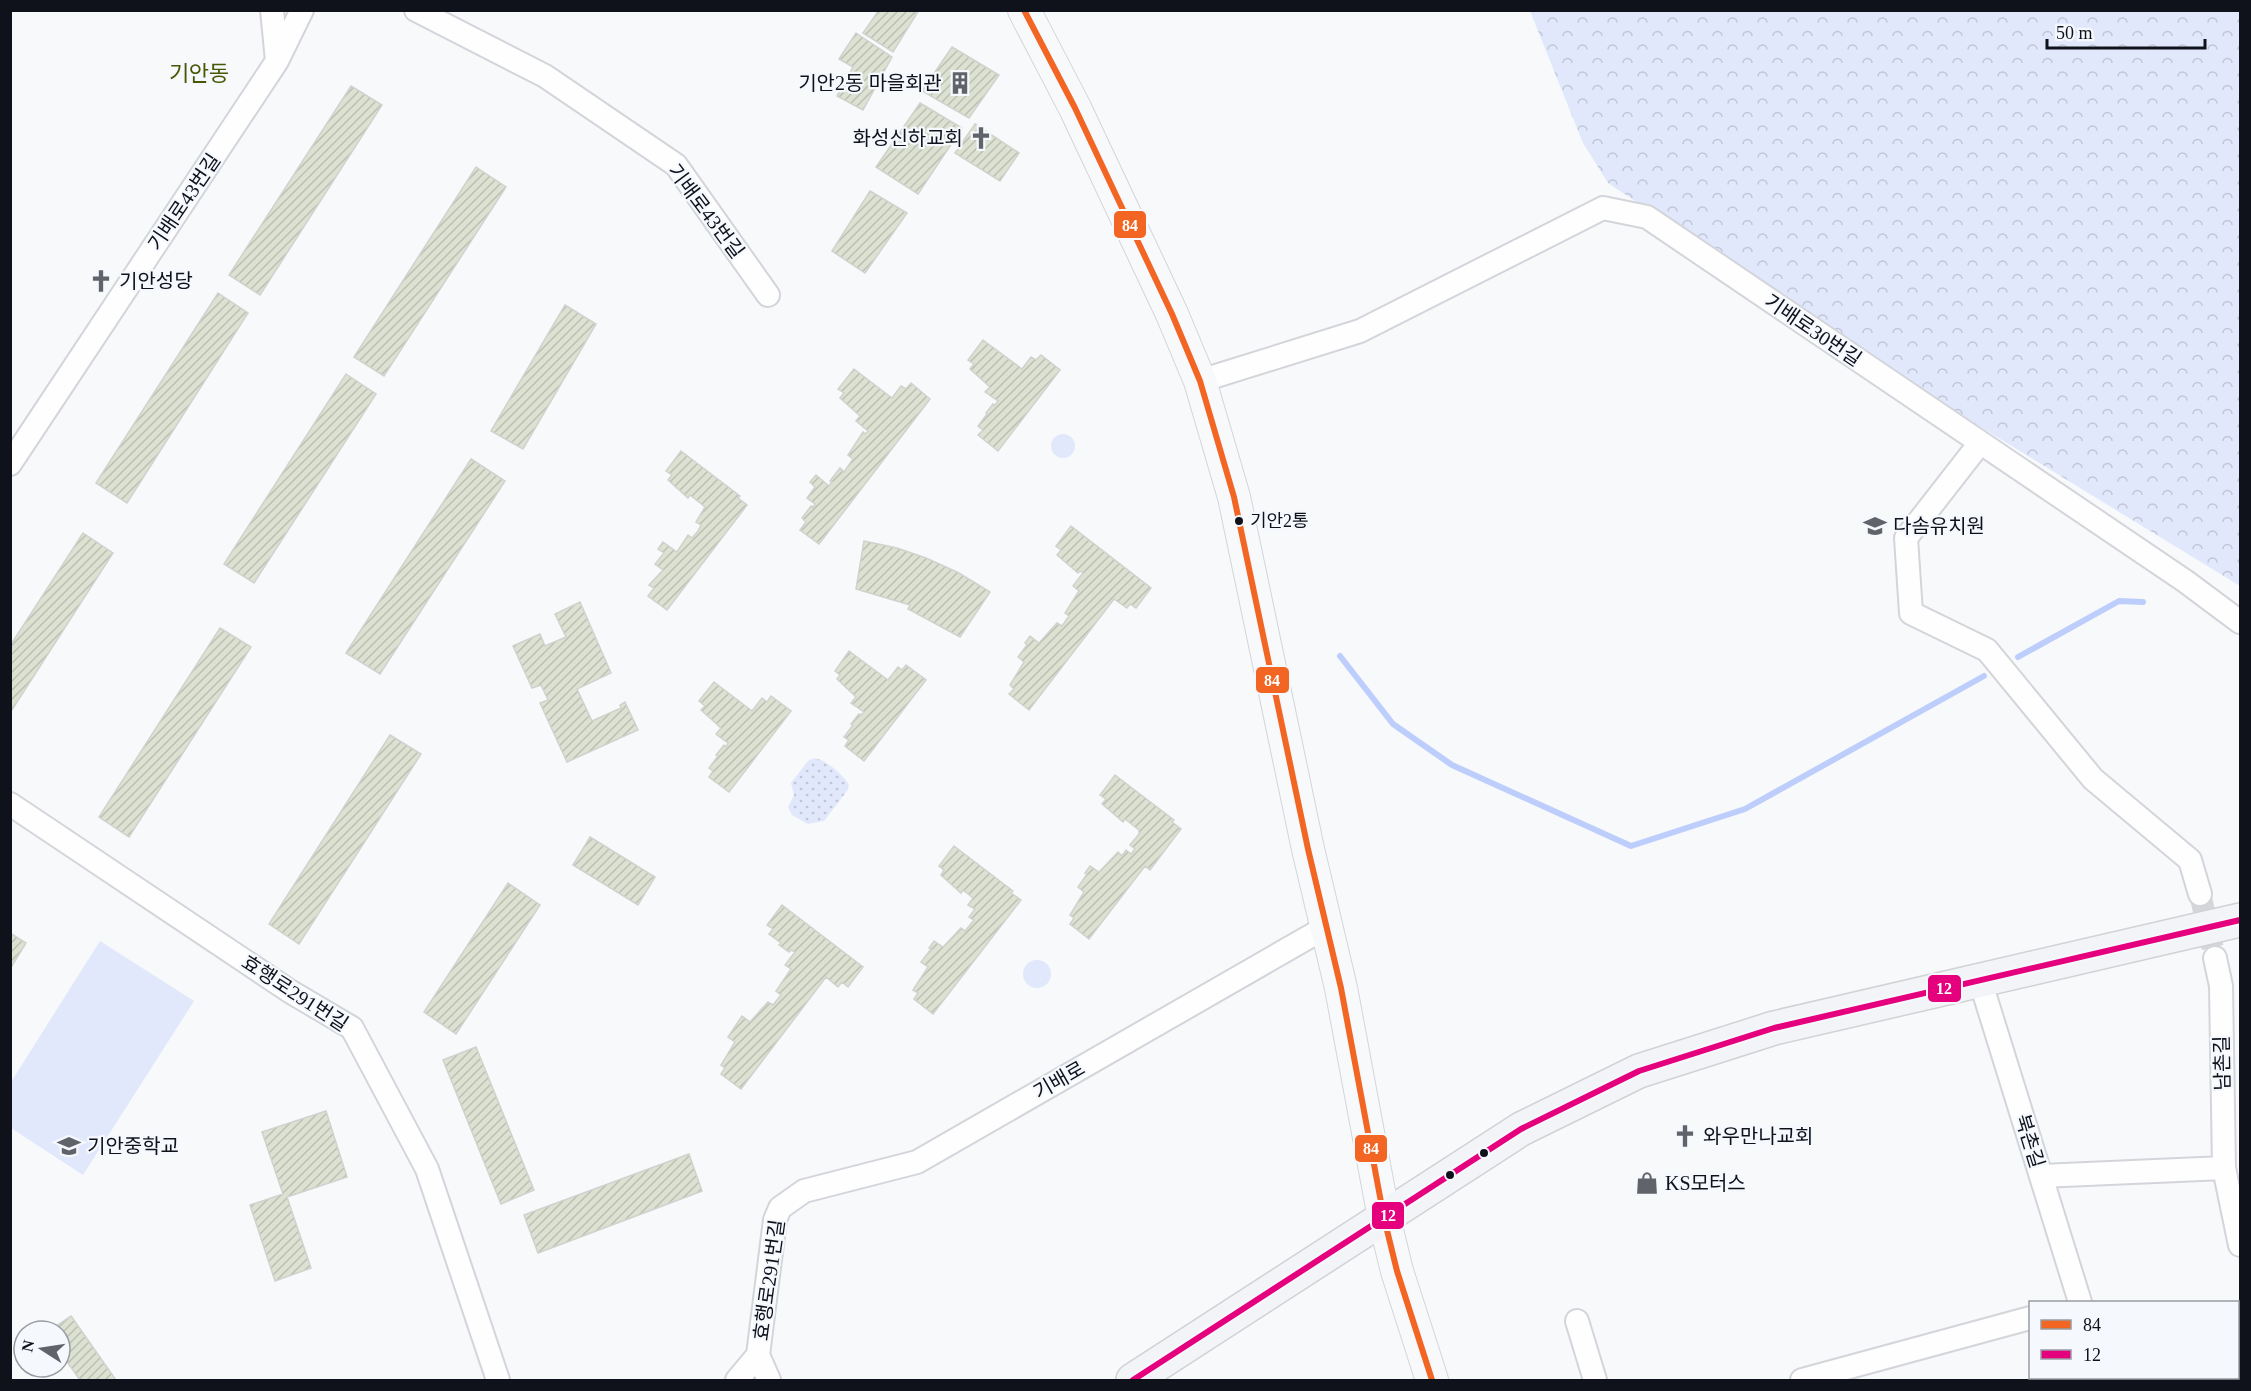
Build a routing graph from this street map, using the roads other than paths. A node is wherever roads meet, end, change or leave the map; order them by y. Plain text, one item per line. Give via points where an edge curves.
1 (272, 10) edge
2 (302, 10) edge
3 (416, 10) edge
4 (1024, 10) edge
5 (277, 61) junction
6 (768, 295) dead end
7 (1200, 381) junction
8 (1980, 443) junction
9 (10, 464) edge
10 (2241, 622) edge
11 (10, 804) edge
12 (2200, 894) tunnel mouth
13 (2241, 920) edge
14 (1328, 926) junction
15 (2215, 958) tunnel mouth
16 (1980, 980) junction
17 (2224, 1168) junction
18 (2041, 1176) junction
19 (780, 1208) joint
20 (1384, 1218) junction
21 (2241, 1245) edge
22 (2080, 1301) edge
23 (2029, 1319) edge
24 (1577, 1321) dead end
25 (758, 1354) junction
26 (498, 1380) edge
27 (737, 1380) edge
28 (769, 1380) edge
29 (1133, 1380) edge
30 (1432, 1380) edge
31 (1595, 1380) edge
32 (1802, 1380) edge

1 - 5 street
2 - 5 street, 기배로43번길
3 - 6 street, 기배로43번길 via 544,76 676,165
4 - 7 street via 1075,108
5 - 9 street, 기배로43번길
7 - 8 street, 기배로30번길 via 1360,331 1603,208 1647,217
7 - 14 street via 1234,497 1308,849
8 - 10 street, 기배로30번길
8 - 12 street via 1906,538 1911,613 1987,650 2093,779 2190,860
11 - 26 street, 효행로291번길 via 291,992 352,1028 427,1169
13 - 16 main road
14 - 19 street, 기배로 via 917,1162 804,1191
14 - 20 street
15 - 17 street, 남촌길 via 2221,986
16 - 18 street, 북촌길
16 - 20 main road via 1774,1028 1639,1071 1521,1129
17 - 18 street
17 - 21 street, 남촌길
18 - 22 street, 북촌길
19 - 25 street, 효행로291번길 via 775,1220
20 - 29 main road
20 - 30 street
23 - 32 street
24 - 31 street
25 - 27 street, 효행로291번길
25 - 28 street

